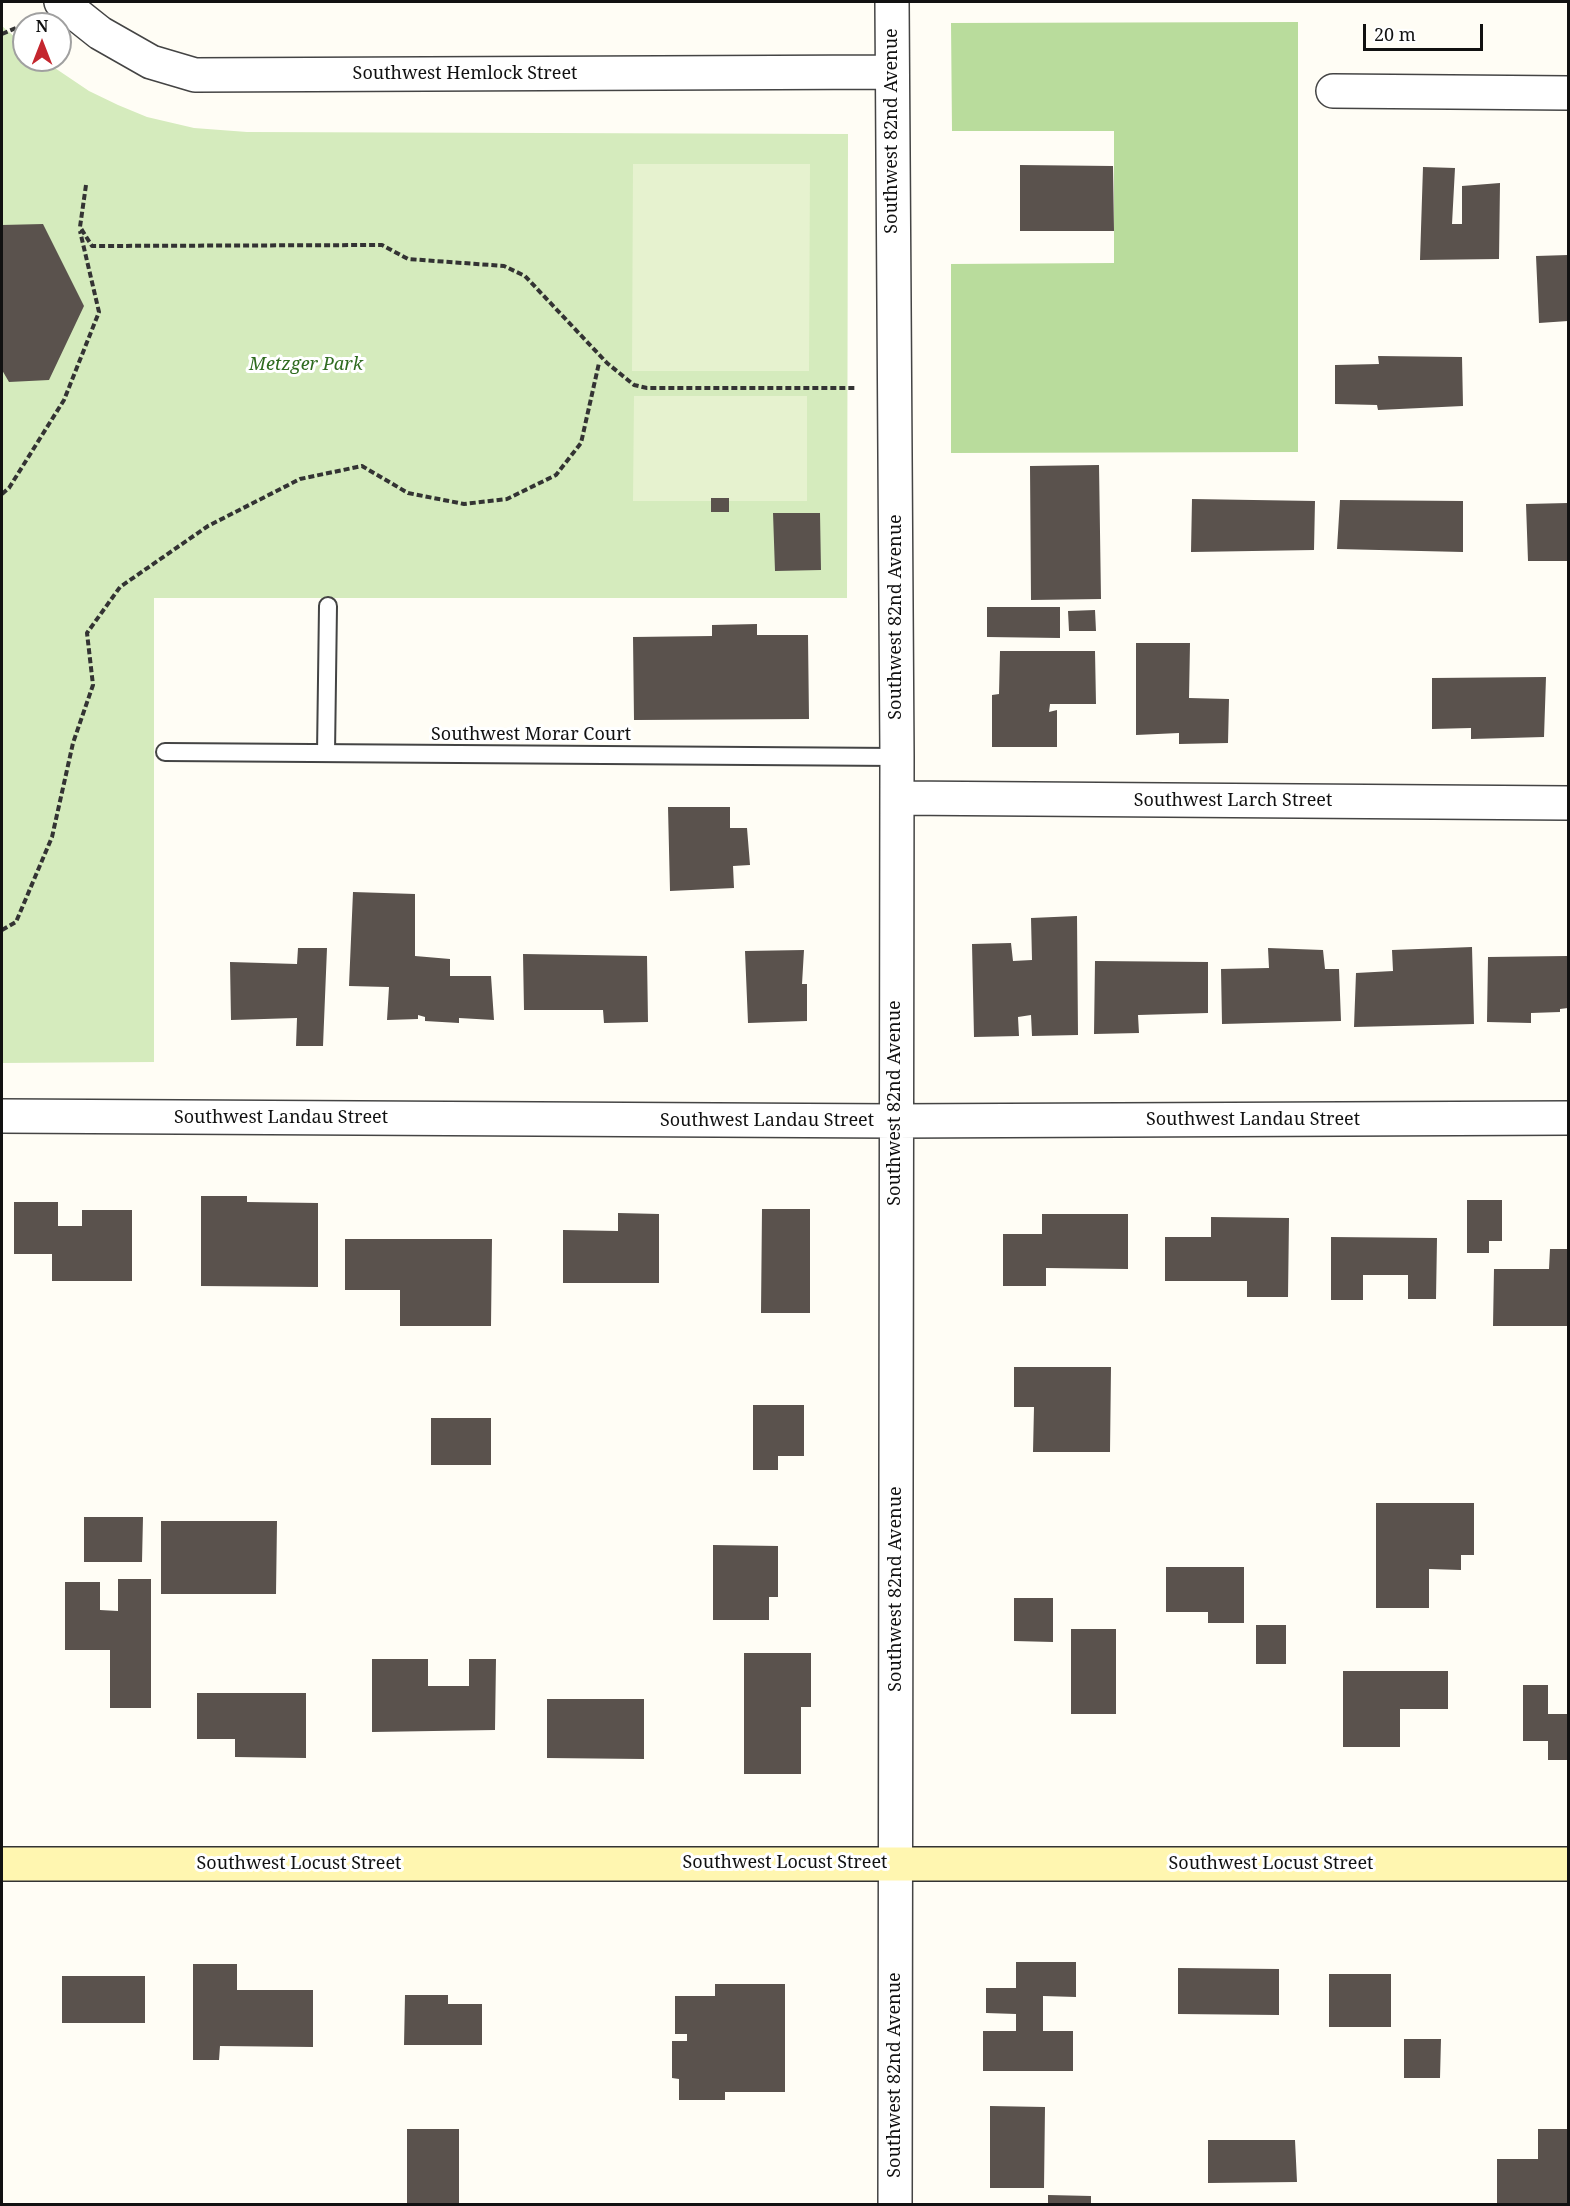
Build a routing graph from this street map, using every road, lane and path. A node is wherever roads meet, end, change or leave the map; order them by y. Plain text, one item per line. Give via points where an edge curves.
1 (61, 2) edge
2 (892, 2) edge
3 (891, 72) junction
4 (1333, 91) dead end
5 (1569, 93) edge
6 (86, 186) dead end
7 (80, 227) junction
8 (599, 363) dead end
9 (894, 388) junction
10 (2, 494) edge
11 (328, 606) dead end
12 (165, 752) dead end
13 (326, 753) junction
14 (897, 757) junction
15 (897, 798) junction
16 (1569, 803) edge
17 (2, 930) edge
18 (2, 1116) edge
19 (1569, 1118) edge
20 (894, 1121) junction
21 (896, 1863) junction
22 (2, 1864) edge
23 (1569, 1864) edge
24 (895, 2205) edge

1 - 3 street, Southwest Hemlock Street via 100,33 151,62 195,75
2 - 3 street, Southwest 82nd Avenue
3 - 9 street, Southwest 82nd Avenue
4 - 5 street
6 - 7 path
7 - 9 path via 92,246 382,245 408,259 504,266 525,276 607,363 634,385 647,388
7 - 10 path via 99,312 64,400
8 - 17 path via 581,444 556,475 507,499 464,504 408,493 363,466 300,479 208,526 120,587 87,633 93,685 74,743 52,837 16,922
9 - 14 street, Southwest 82nd Avenue
11 - 13 lane
12 - 13 lane, Southwest Morar Court
13 - 14 lane, Southwest Morar Court
14 - 15 street, Southwest 82nd Avenue
15 - 16 street, Southwest Larch Street
15 - 20 street, Southwest 82nd Avenue
18 - 20 street, Southwest Landau Street
19 - 20 street, Southwest Landau Street
20 - 21 street, Southwest 82nd Avenue
21 - 22 street, Southwest Locust Street
21 - 23 street, Southwest Locust Street
21 - 24 street, Southwest 82nd Avenue

